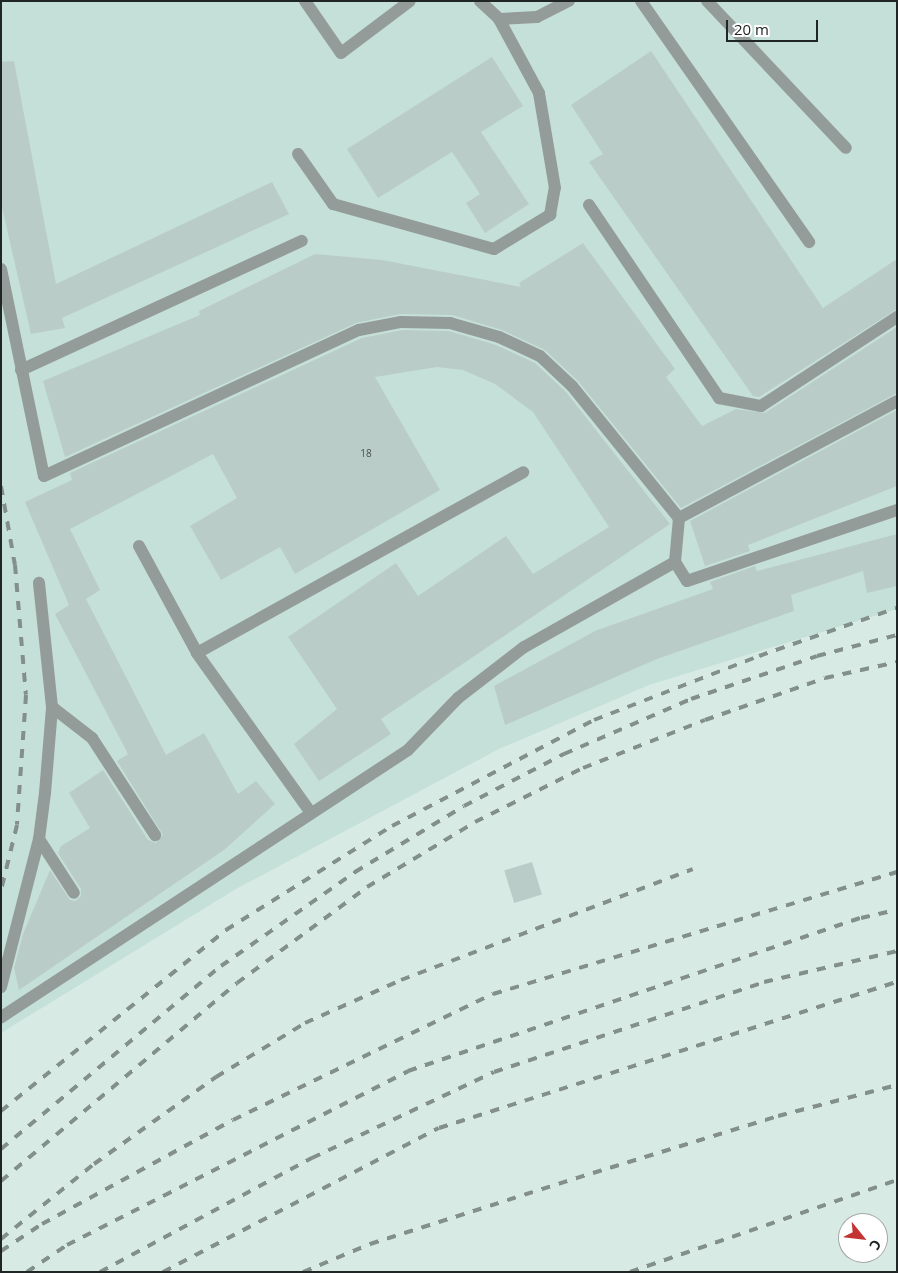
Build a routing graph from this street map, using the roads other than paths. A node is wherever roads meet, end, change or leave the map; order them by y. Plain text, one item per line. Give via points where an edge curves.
1 (305, 1) edge
2 (410, 1) edge
3 (480, 1) edge
4 (570, 1) edge
5 (641, 1) edge
6 (708, 1) edge
7 (499, 19) junction
8 (846, 148) dead end
9 (298, 154) dead end
10 (589, 205) dead end
11 (302, 241) dead end
12 (809, 242) dead end
13 (1, 269) edge
14 (897, 317) edge
15 (22, 370) junction
16 (897, 401) edge
17 (523, 472) dead end
18 (897, 510) edge
19 (679, 518) junction
20 (140, 546) dead end
21 (675, 562) junction
22 (39, 583) dead end
23 (197, 653) junction
24 (52, 706) junction
25 (311, 813) junction
26 (154, 836) dead end
27 (39, 839) junction
28 (74, 893) dead end
29 (1, 987) edge
30 (1, 1017) edge

1 - 2 lane via 341,53
3 - 7 lane
4 - 7 lane via 537,17
5 - 12 lane
6 - 8 lane
7 - 9 lane via 539,92 555,188 550,215 494,249 333,204
10 - 14 lane via 719,398 761,406
11 - 15 lane
13 - 15 lane
15 - 19 lane via 44,476 359,330 401,322 450,323 499,337 540,356 572,386
16 - 19 lane
17 - 23 lane
18 - 21 lane via 687,581
19 - 21 lane
20 - 23 lane
21 - 25 lane via 524,647 458,698 408,750
22 - 24 lane
23 - 25 lane
24 - 26 lane via 92,738
24 - 27 lane
25 - 30 lane
27 - 28 lane
27 - 29 lane

